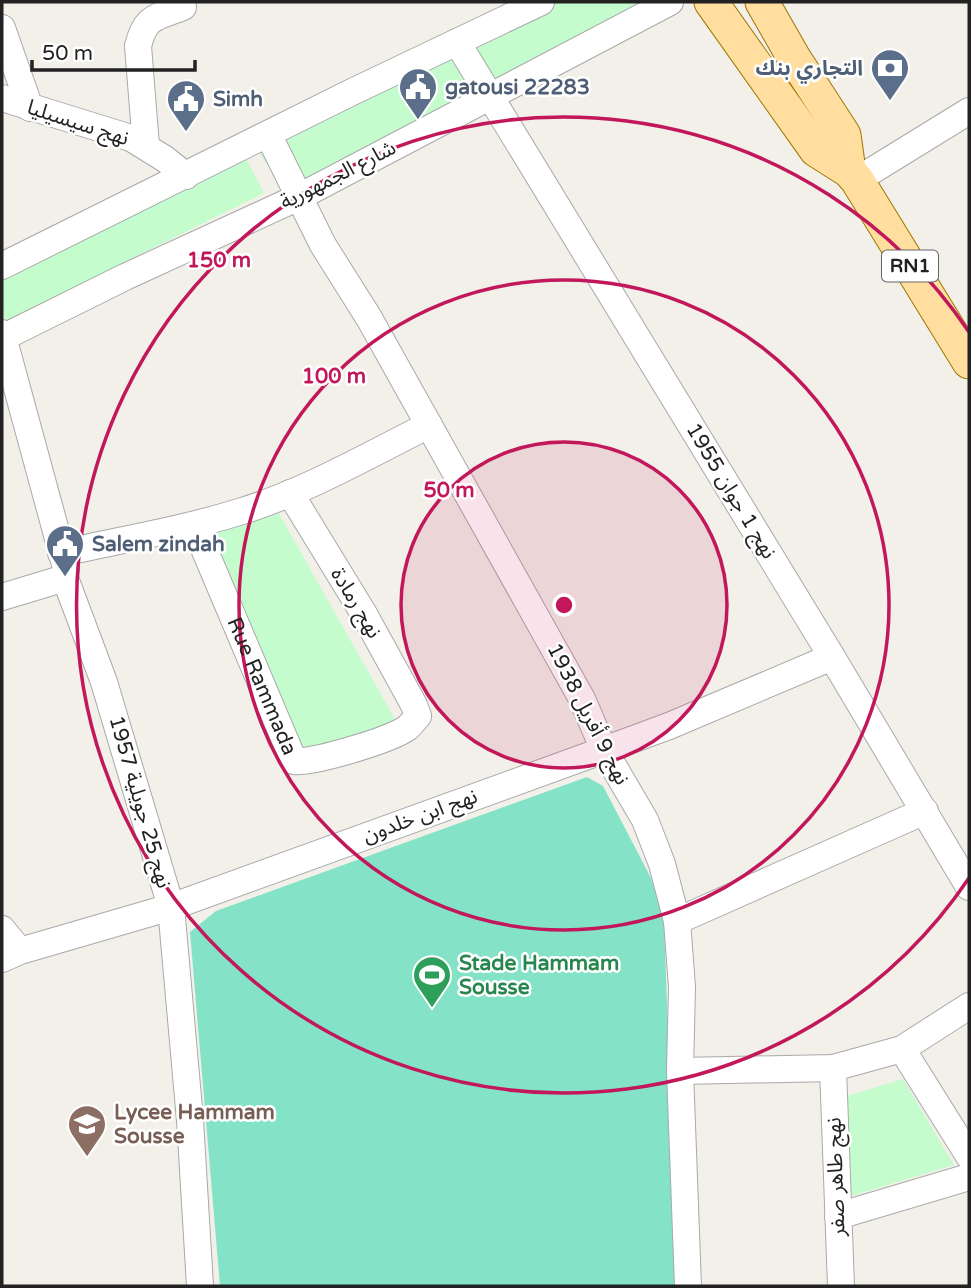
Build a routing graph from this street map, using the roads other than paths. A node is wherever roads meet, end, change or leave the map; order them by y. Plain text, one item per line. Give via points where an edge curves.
1 (541, 2) edge
2 (670, 2) edge
3 (711, 2) edge
4 (762, 2) edge
5 (184, 7) dead end
6 (2, 28) edge
7 (457, 42) junction
8 (490, 97) junction
9 (2, 98) edge
10 (30, 108) junction
11 (969, 111) edge
12 (268, 134) junction
13 (146, 146) junction
14 (186, 176) junction
15 (853, 176) junction
16 (299, 197) junction
17 (2, 266) edge
18 (2, 336) edge
19 (969, 362) edge
20 (429, 425) junction
21 (290, 493) junction
22 (194, 525) junction
23 (63, 566) junction
24 (2, 597) edge
25 (832, 657) junction
26 (418, 716) joint
27 (604, 750) junction
28 (925, 811) junction
29 (969, 887) edge
30 (171, 907) junction
31 (677, 921) junction
32 (2, 929) edge
33 (11, 955) edge
34 (969, 1006) edge
35 (902, 1049) junction
36 (833, 1068) junction
37 (680, 1071) junction
38 (969, 1156) edge
39 (969, 1177) edge
40 (838, 1216) junction
41 (200, 1286) edge
42 (688, 1286) edge
43 (841, 1286) edge

1 - 7 street
2 - 8 street, شارع الجمهورية
3 - 15 main road, RN1 via 816,150
4 - 15 main road, RN1 via 844,135
5 - 13 street via 150,20 142,31 138,46
6 - 10 street
7 - 8 street, نهج 1 جوان 1955
7 - 12 street
8 - 16 street, شارع الجمهورية
8 - 25 street, نهج 1 جوان 1955
9 - 10 street, نهج سيسيليا
10 - 13 street, نهج سيسيليا via 112,131
11 - 15 street
12 - 14 street
12 - 16 street, نهج 9 أفريل 1938
13 - 14 street, نهج سيسيليا
14 - 17 street
15 - 19 main road, RN1
16 - 18 street, شارع الجمهورية
16 - 20 street, نهج 9 أفريل 1938
18 - 23 street, نهج 25 جويلية 1957
20 - 21 street
20 - 27 street, نهج 9 أفريل 1938 via 582,699
21 - 22 street
21 - 26 street, نهج رمادة via 364,614
22 - 23 street
22 - 26 street, Rue Rammada via 294,761 349,750 401,732
23 - 24 street
23 - 30 street, نهج 25 جويلية 1957 via 104,682
25 - 27 street, نهج ابن خلدون
25 - 28 street, نهج 1 جوان 1955
27 - 30 street, نهج ابن خلدون
27 - 31 street, نهج 9 أفريل 1938 via 645,820
28 - 29 street, نهج 1 جوان 1955
28 - 31 street
30 - 33 street, نهج ابن خلدون
30 - 41 street, نهج 25 جويلية 1957
31 - 37 street, نهج 9 أفريل 1938 via 682,987
32 - 33 street
34 - 35 street
35 - 36 street
35 - 38 street
36 - 37 street
36 - 40 street, نهج طاهر صفر
37 - 42 street, نهج 9 أفريل 1938
39 - 40 street
40 - 43 street, نهج طاهر صفر

